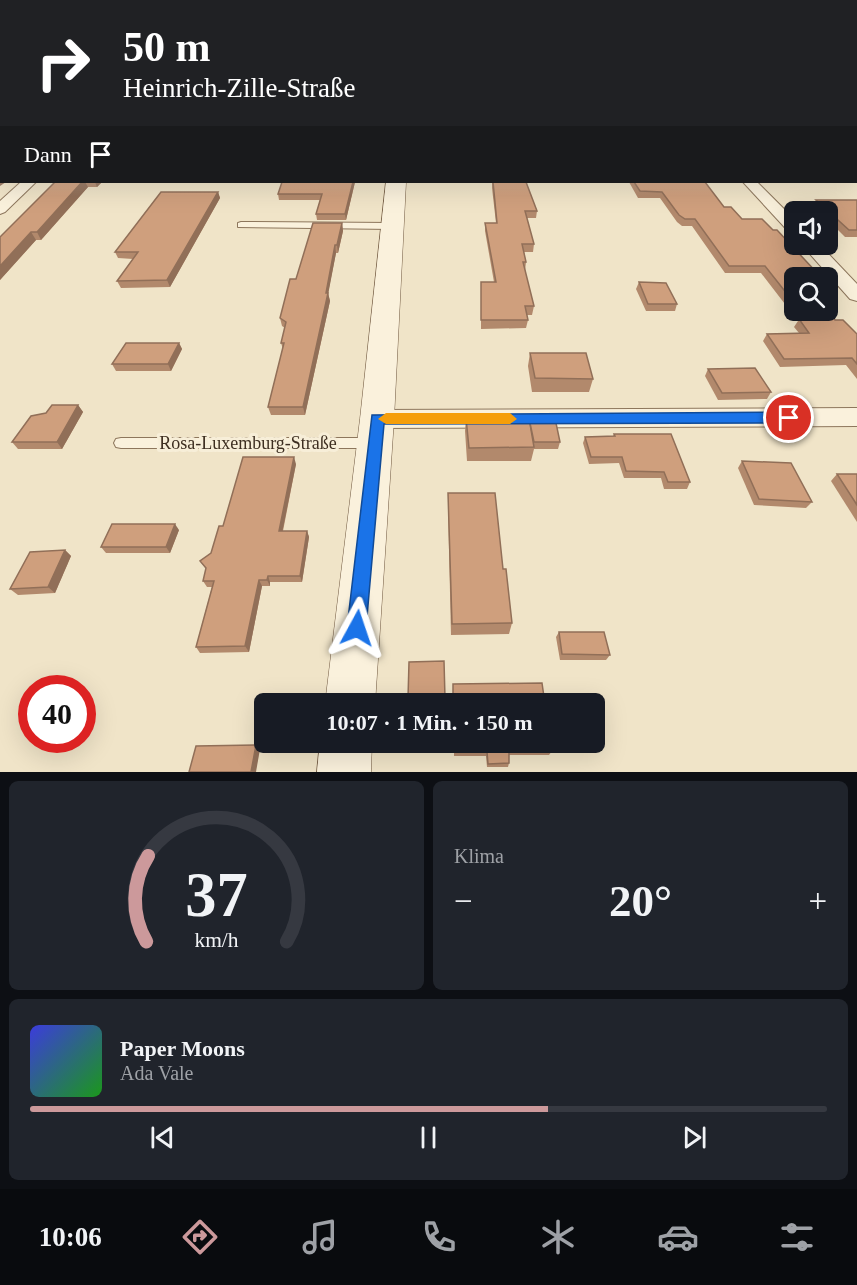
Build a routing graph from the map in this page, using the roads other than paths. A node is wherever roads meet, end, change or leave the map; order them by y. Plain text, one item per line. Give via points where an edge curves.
1 (28, 183) edge
2 (396, 183) edge
3 (751, 183) edge
4 (0, 209) edge
5 (784, 218) edge
6 (241, 225) dead end
7 (392, 226) junction
8 (819, 255) edge
9 (857, 295) edge
10 (857, 417) edge
11 (375, 431) junction
12 (121, 443) dead end
13 (351, 693) edge
14 (345, 753) edge
15 (344, 772) edge

1 - 4 street
2 - 7 street
3 - 5 street
6 - 7 lane
7 - 11 street
8 - 9 street
10 - 11 street
11 - 12 lane, Rosa-Luxemburg-Straße
11 - 13 street
14 - 15 street

